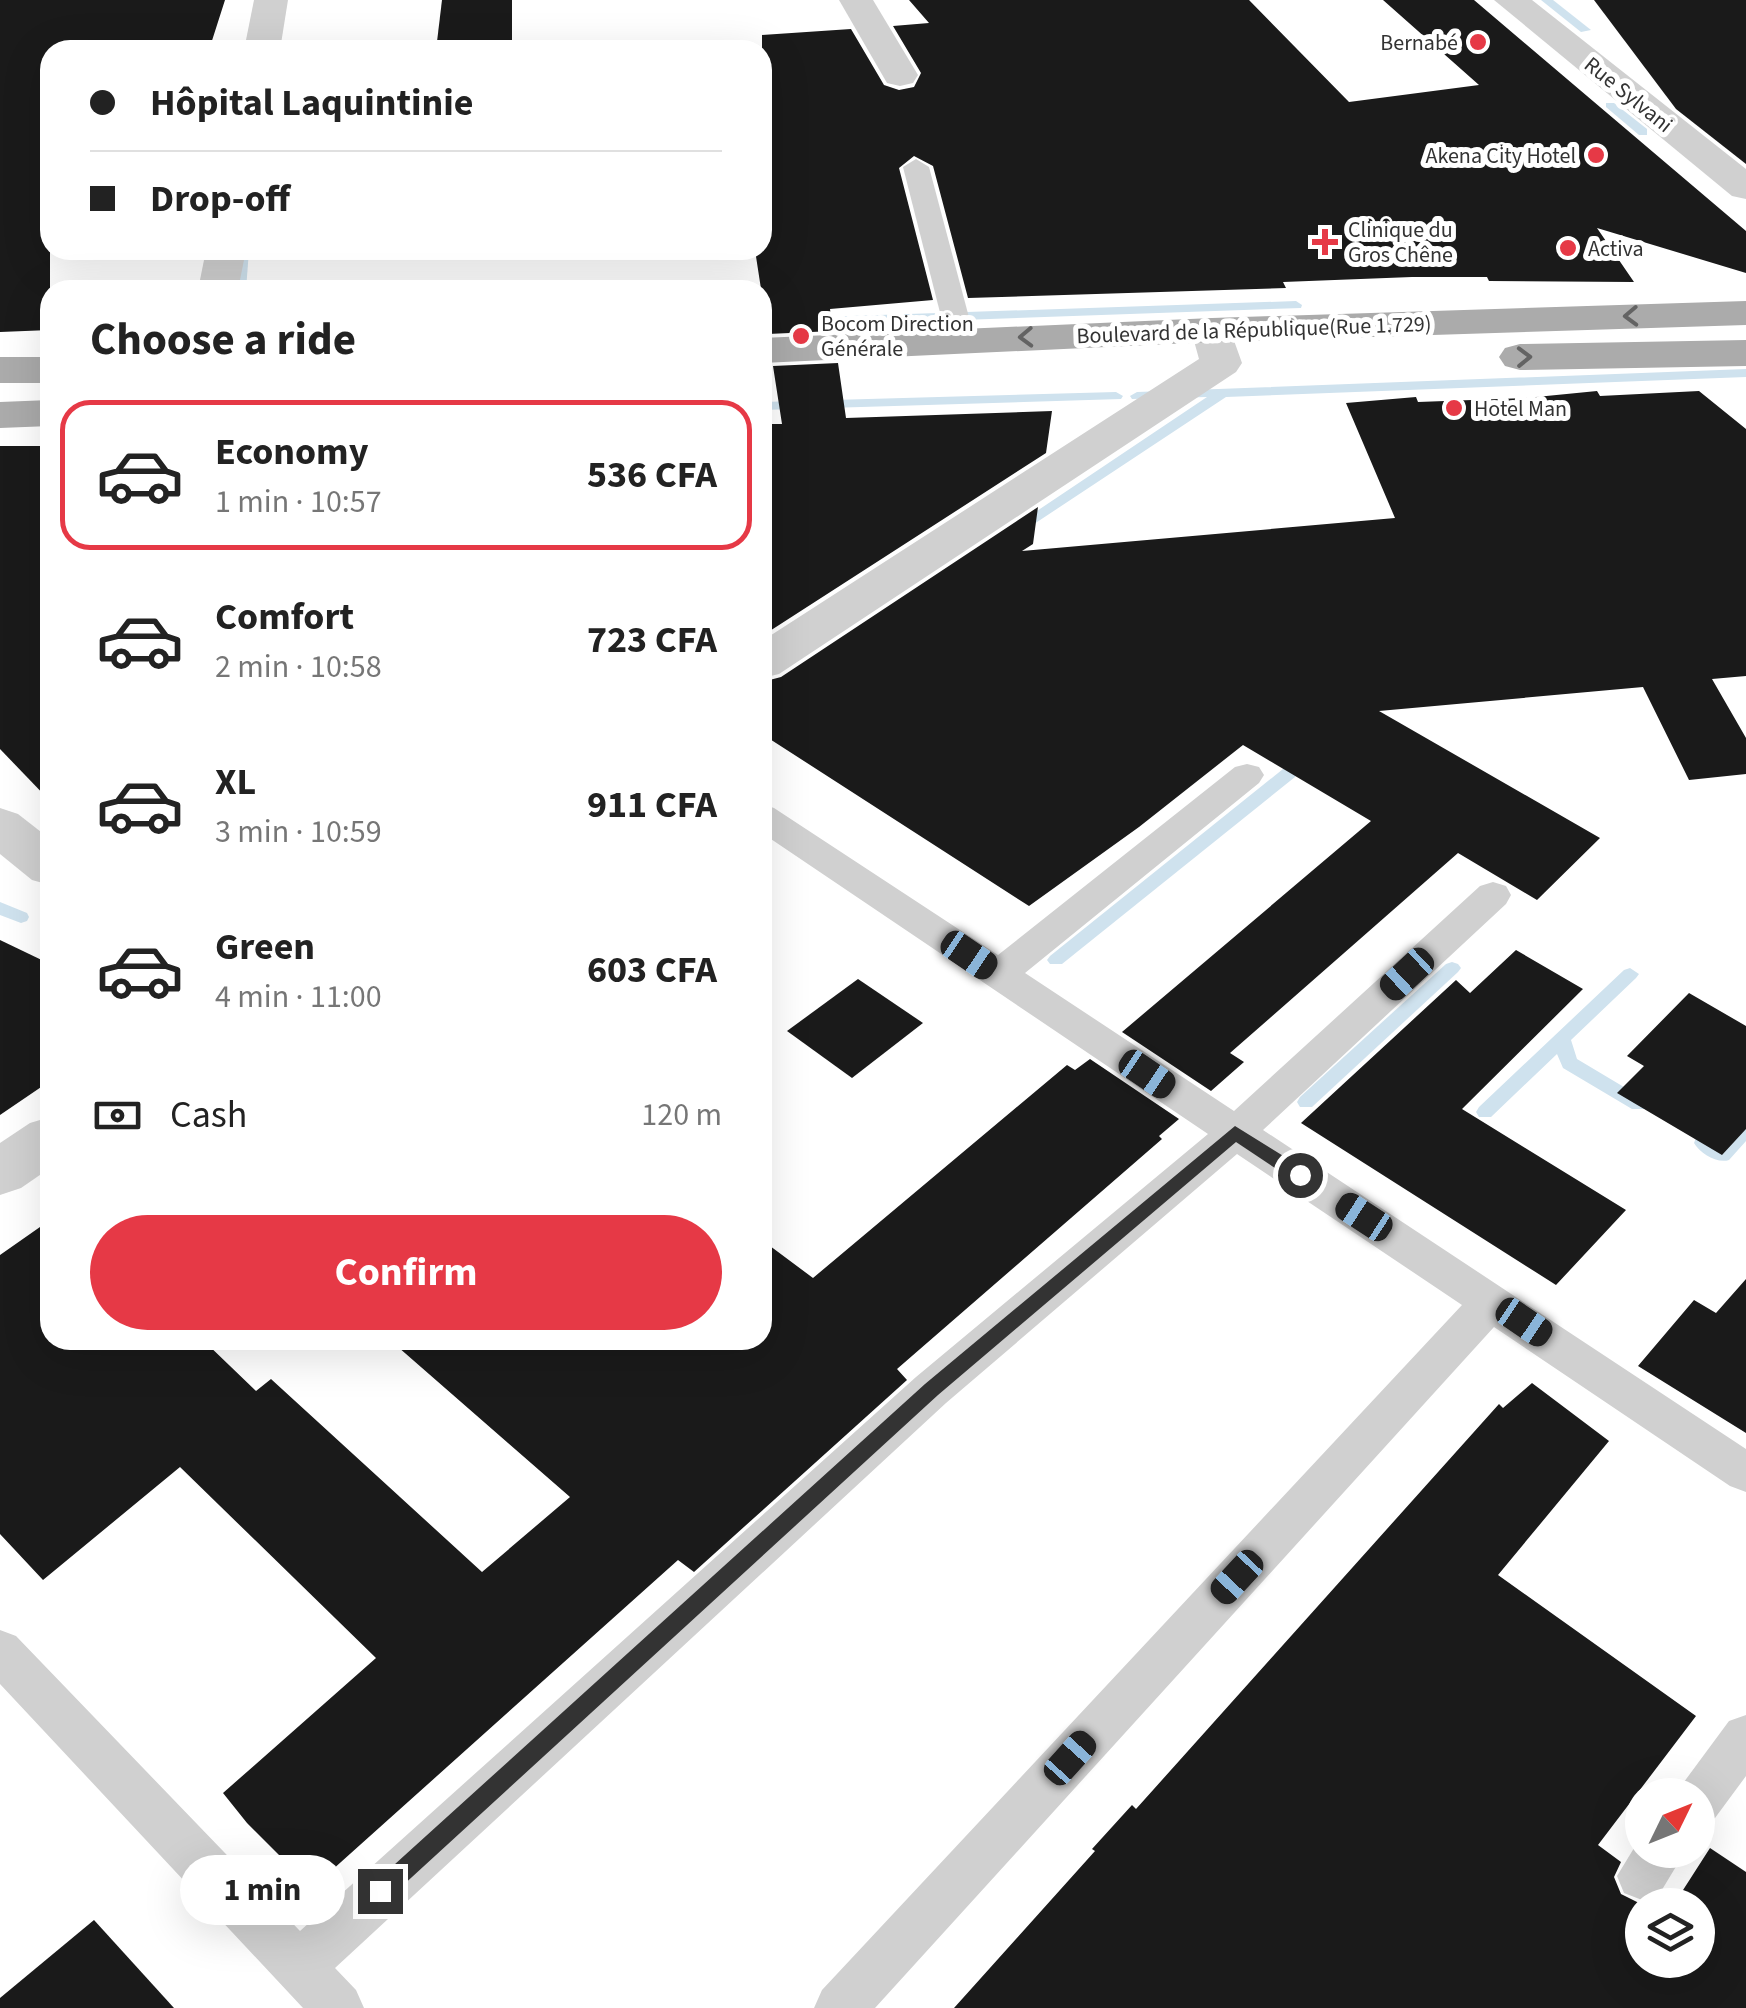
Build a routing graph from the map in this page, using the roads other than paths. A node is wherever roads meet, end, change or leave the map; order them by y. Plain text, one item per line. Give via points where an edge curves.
1 (271, 0) edge
2 (856, 0) edge
3 (1512, 0) edge
4 (264, 40) edge
5 (900, 74) dead end
6 (916, 167) dead end
7 (1746, 188) edge
8 (1746, 312) edge
9 (961, 340) junction
10 (1216, 346) junction
11 (772, 350) edge
12 (1746, 353) edge
13 (0, 370) edge
14 (40, 370) edge
15 (772, 385) edge
16 (40, 413) edge
17 (0, 415) edge
18 (772, 656) edge
19 (1247, 775) dead end
20 (772, 823) edge
21 (1492, 895) dead end
22 (999, 974) junction
23 (1235, 1133) junction
24 (40, 1145) edge
25 (0, 1172) edge
26 (1492, 1301) junction
27 (1746, 1474) edge
28 (0, 1651) edge
29 (1746, 1736) edge
30 (1715, 1779) edge
31 (298, 1967) junction
32 (338, 2008) edge
33 (840, 2008) edge

1 - 4 street
2 - 5 street
3 - 7 street, Rue Sylvani
6 - 9 lane
8 -> 10 main road, Boulevard de la République(Rue 1.729)
10 -> 9 main road, Boulevard de la République(Rue 1.729)
9 - 11 main road, Boulevard de la République(Rue 1.729)
10 -> 12 main road, Boulevard de la République(Rue 1.729)
10 - 15 main road, Boulevard de la République(Rue 1.729)
10 - 18 street
13 - 14 main road
16 - 17 main road
19 - 22 lane
20 - 22 lane
21 - 23 lane
22 - 23 lane
23 - 26 lane
23 - 31 lane via 931,1390
24 - 25 street
26 - 27 lane
26 - 33 lane
28 - 31 lane
29 - 30 lane
31 - 32 lane

